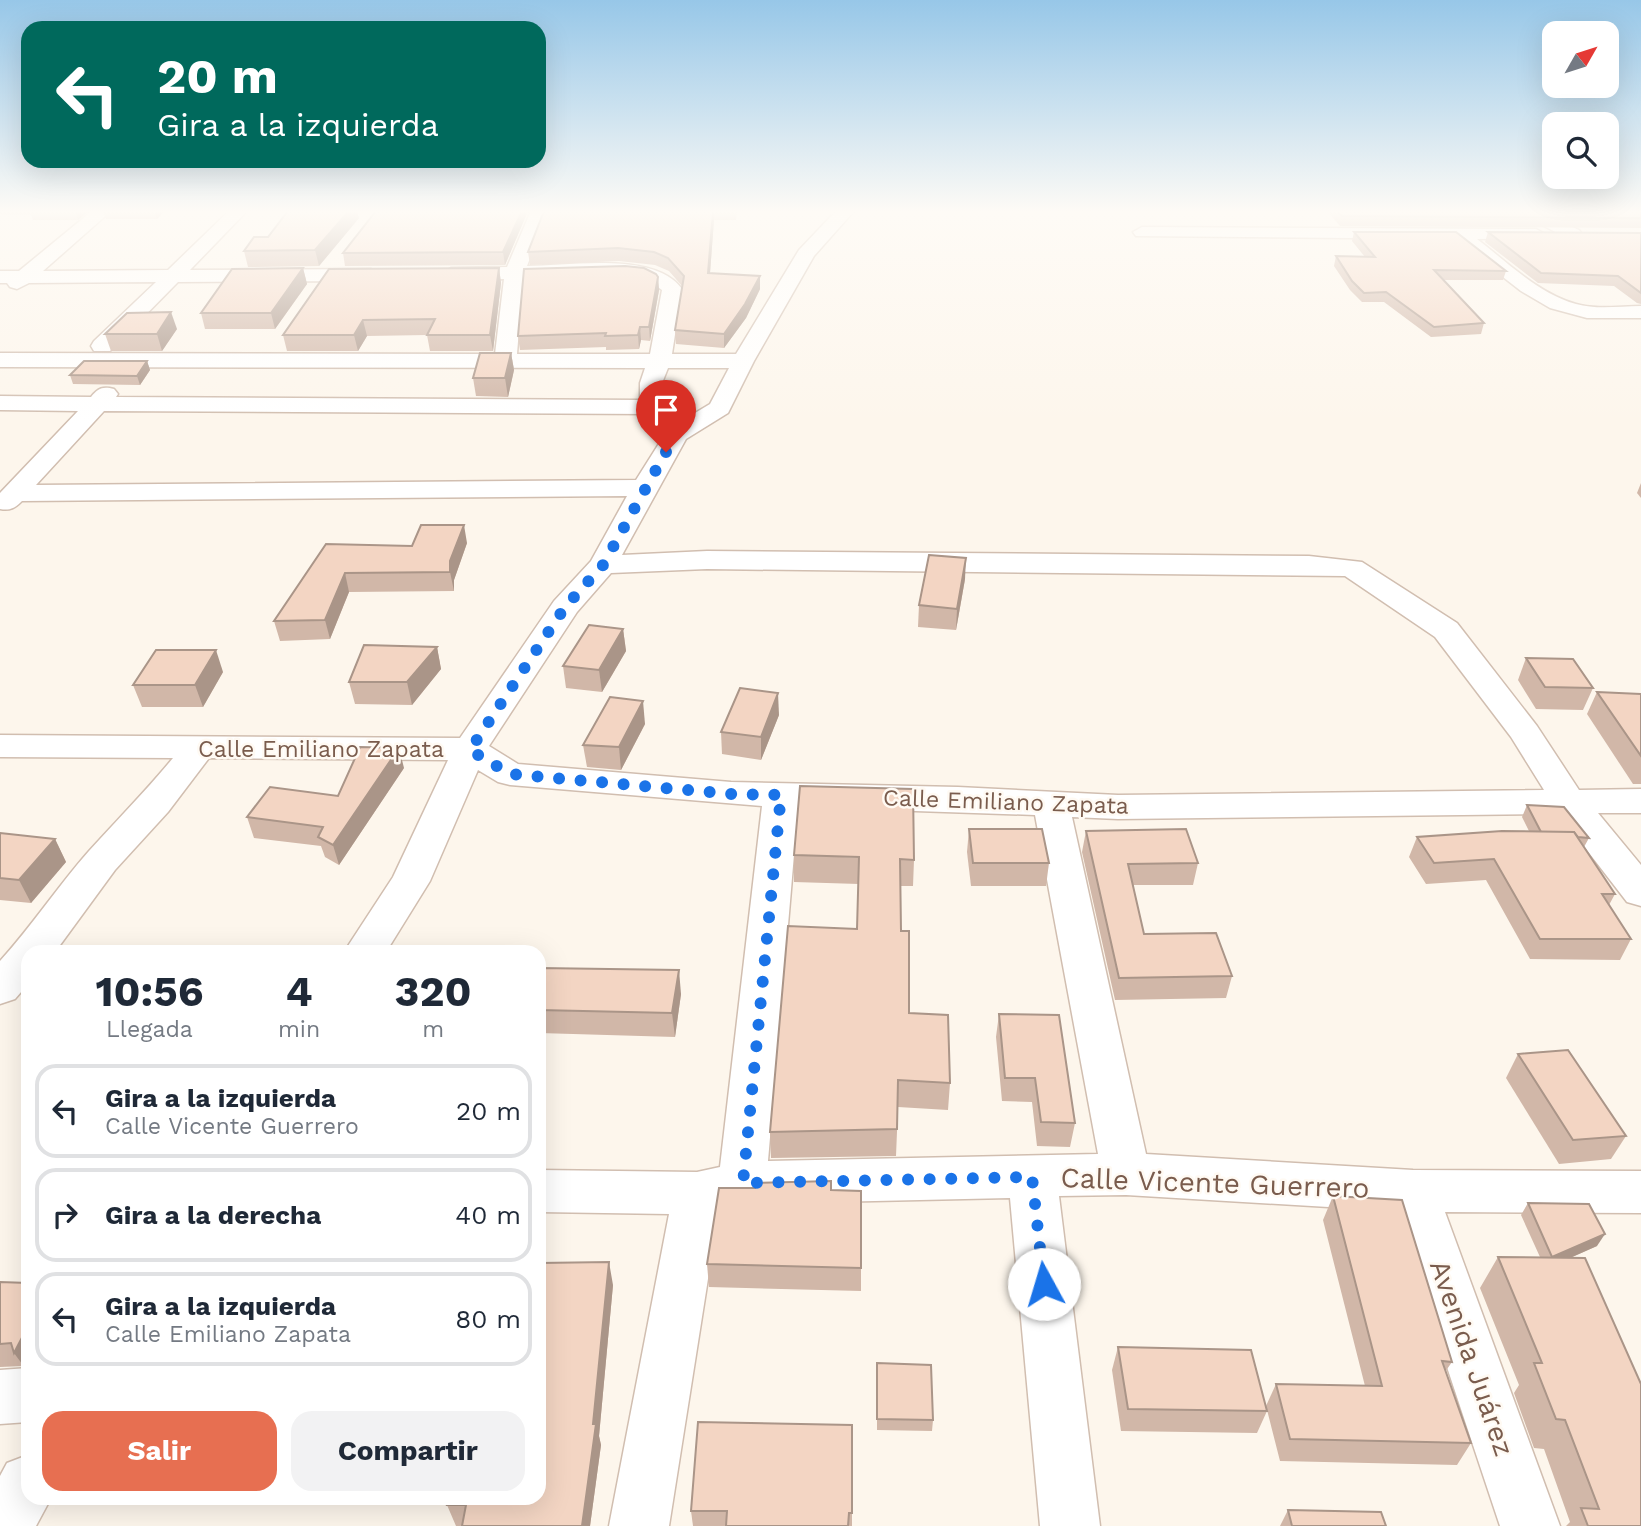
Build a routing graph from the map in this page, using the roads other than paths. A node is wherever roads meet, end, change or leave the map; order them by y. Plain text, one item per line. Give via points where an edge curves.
1 (17, 282) edge
2 (167, 282) edge
3 (320, 282) edge
4 (512, 282) edge
5 (667, 282) edge
6 (789, 282) edge
7 (1525, 282) edge
8 (0, 296) edge
9 (310, 297) edge
10 (1641, 312) edge
11 (280, 340) dead end
12 (506, 358) junction
13 (660, 359) junction
14 (0, 360) edge
15 (743, 360) junction
16 (85, 361) junction
17 (133, 362) junction
18 (265, 362) junction
19 (340, 362) junction
20 (0, 403) edge
21 (96, 405) junction
22 (322, 406) junction
23 (659, 407) junction
24 (691, 426) junction
25 (644, 488) junction
26 (7, 501) edge
27 (603, 565) junction
28 (0, 747) edge
29 (199, 748) junction
30 (470, 750) junction
31 (781, 795) junction
32 (1641, 801) edge
33 (1569, 802) junction
34 (1051, 804) junction
35 (1641, 892) edge
36 (37, 945) edge
37 (370, 945) edge
38 (21, 965) edge
39 (0, 988) edge
40 (1126, 1174) junction
41 (1032, 1177) junction
42 (720, 1188) junction
43 (546, 1191) edge
44 (1413, 1191) junction
45 (1641, 1192) edge
46 (21, 1396) edge
47 (0, 1397) edge
48 (21, 1496) edge
49 (3, 1526) edge
50 (639, 1526) edge
51 (1069, 1526) edge
52 (1530, 1526) edge

1 - 8 street
2 - 16 street
3 - 9 street
4 - 12 street
5 - 13 street via 672,289
6 - 15 street
7 - 10 street via 1571,309
11 - 18 street
12 - 13 street
12 - 19 street
13 - 15 street
13 - 23 street via 651,383 652,398
14 - 16 street
15 - 24 street via 720,408
16 - 17 street
17 - 18 street
17 - 21 street
18 - 19 street
19 - 22 street via 318,393
20 - 21 street
21 - 22 street
21 - 26 street
22 - 23 street
23 - 24 street
24 - 25 street via 677,434
25 - 26 street
25 - 27 street
27 - 30 street via 565,607
27 - 33 street via 707,560 1352,568 1446,630 1525,733
28 - 29 street, Calle Emiliano Zapata
29 - 30 street, Calle Emiliano Zapata
29 - 36 street
30 - 31 street, Calle Emiliano Zapata via 510,774
30 - 37 street via 411,881
31 - 34 street, Calle Emiliano Zapata
31 - 42 street
32 - 33 street, Calle Emiliano Zapata
33 - 34 street, Calle Emiliano Zapata
33 - 35 street
34 - 40 street
38 - 39 street
40 - 41 street, Calle Vicente Guerrero
40 - 44 street, Calle Vicente Guerrero
41 - 42 street, Calle Vicente Guerrero
41 - 51 street
42 - 43 street, Calle Vicente Guerrero
42 - 50 street
44 - 45 street, Calle Vicente Guerrero
44 - 52 street, Avenida Juárez
46 - 47 street
48 - 49 street

